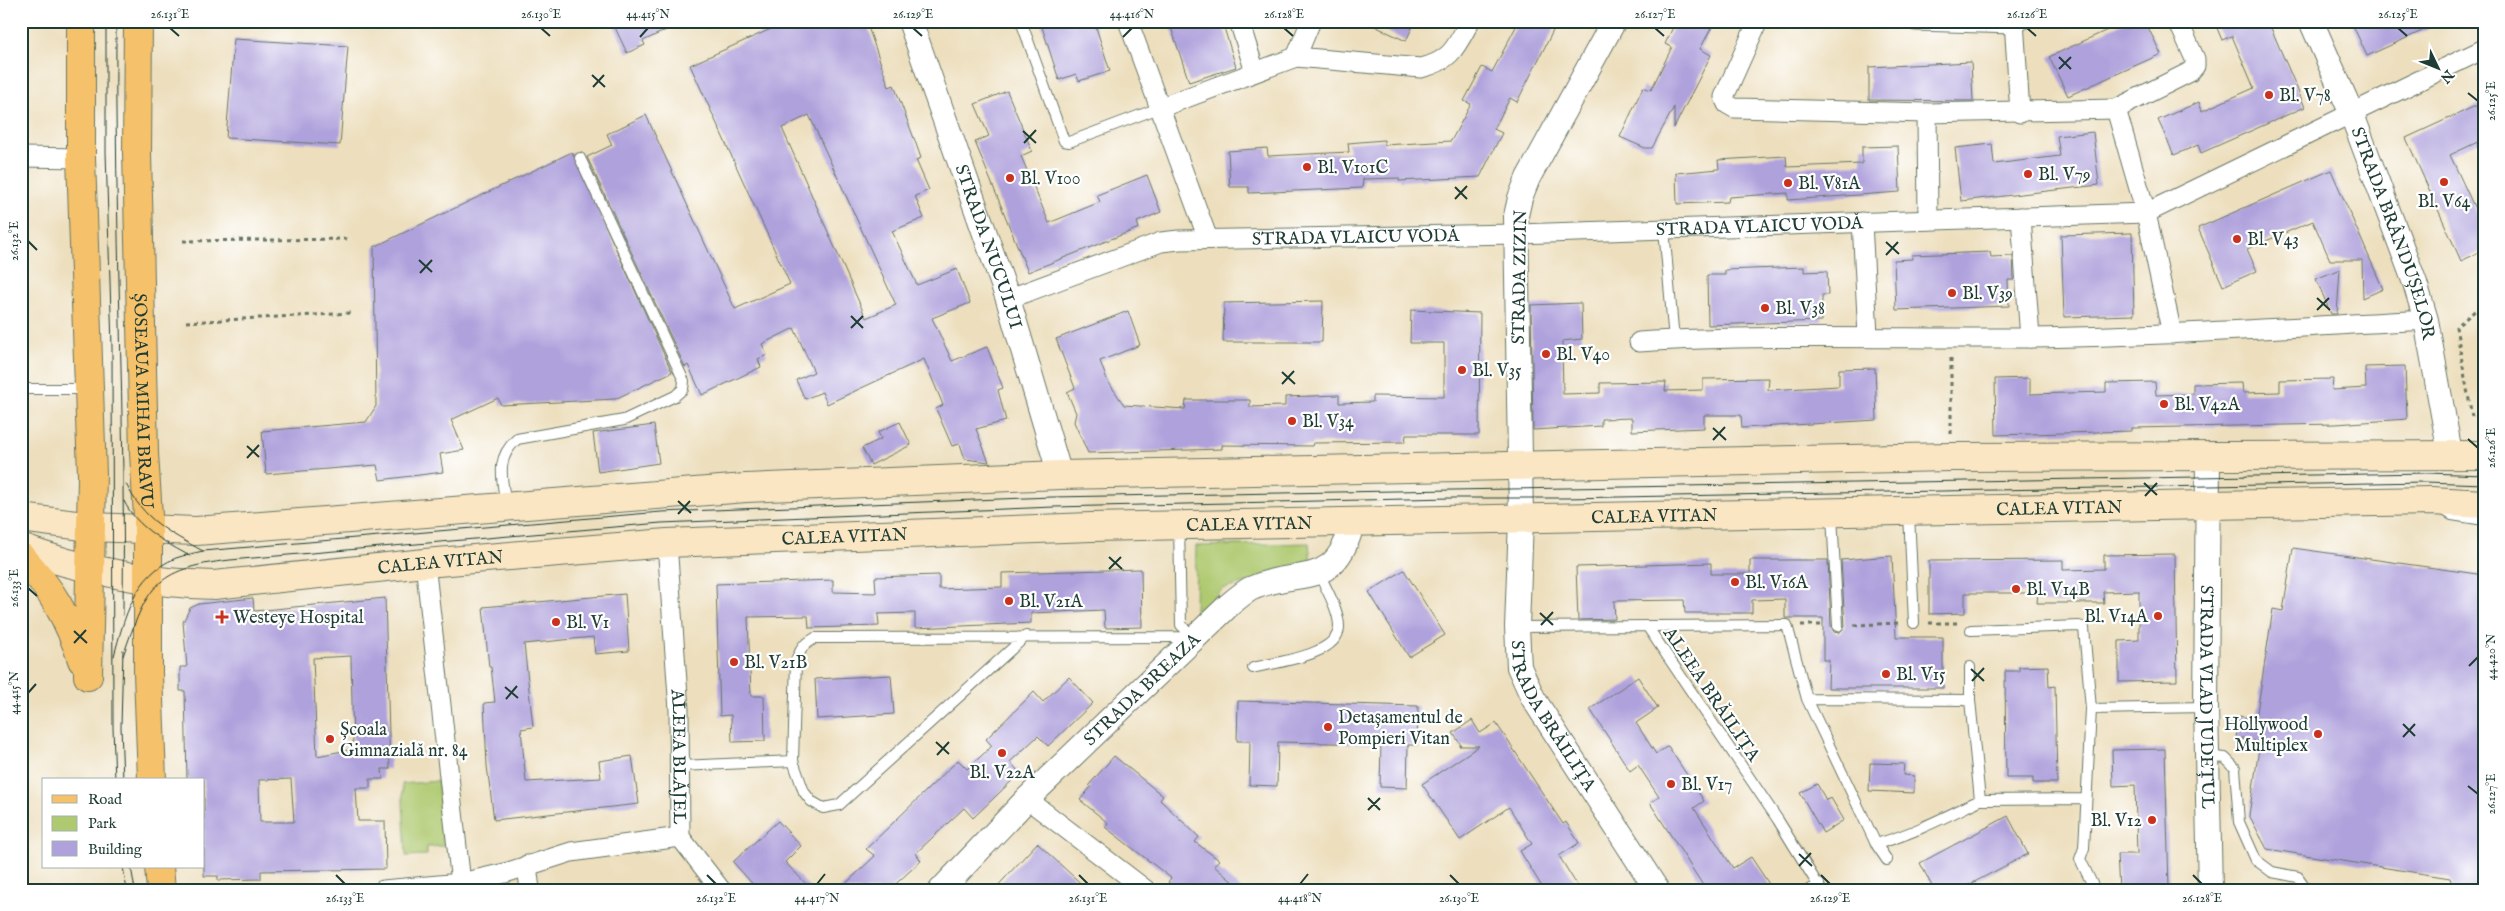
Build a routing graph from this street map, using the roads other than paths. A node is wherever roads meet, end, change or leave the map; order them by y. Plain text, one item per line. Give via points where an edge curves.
1 (80, 21) edge
2 (138, 21) edge
3 (910, 21) edge
4 (1020, 21) edge
5 (1128, 21) edge
6 (1240, 21) edge
7 (1312, 21) edge
8 (1470, 21) edge
9 (1614, 21) edge
10 (1758, 21) edge
11 (1916, 21) edge
12 (2178, 21) edge
13 (2311, 21) edge
14 (2016, 22) edge
15 (2484, 49) edge
16 (1296, 57) junction
17 (1255, 72) junction
18 (1159, 108) junction
19 (2116, 109) junction
20 (2351, 112) junction
21 (2020, 113) junction
22 (1927, 114) junction
23 (21, 157) edge
24 (81, 158) junction
25 (580, 158) dead end
26 (2146, 213) junction
27 (2021, 217) junction
28 (1928, 220) junction
29 (1862, 222) junction
30 (1664, 229) junction
31 (1516, 234) junction
32 (1208, 239) junction
33 (1008, 299) junction
34 (2426, 320) junction
35 (2172, 334) junction
36 (1868, 336) junction
37 (2030, 338) junction
38 (1674, 340) junction
39 (1639, 342) dead end
40 (88, 389) junction
41 (27, 390) dead end
42 (2450, 453) junction
43 (2484, 455) edge
44 (2208, 457) junction
45 (1520, 466) junction
46 (1060, 475) junction
47 (2432, 501) junction
48 (2484, 504) edge
49 (2208, 505) junction
50 (506, 507) junction
51 (1909, 512) junction
52 (1832, 514) junction
53 (21, 518) edge
54 (1521, 519) junction
55 (2484, 520) edge
56 (1353, 522) junction
57 (1179, 525) junction
58 (91, 527) junction
59 (148, 530) junction
60 (667, 543) junction
61 (21, 548) edge
62 (21, 557) edge
63 (425, 563) junction
64 (90, 569) junction
65 (1320, 573) junction
66 (148, 578) junction
67 (1914, 623) road end
68 (1647, 626) junction
69 (1838, 626) road end
70 (1517, 627) junction
71 (1971, 630) road end
72 (1026, 636) junction
73 (1193, 638) junction
74 (1253, 668) dead end
75 (1970, 668) dead end
76 (1806, 699) junction
77 (1970, 700) junction
78 (2206, 707) junction
79 (2091, 709) junction
80 (2207, 756) junction
81 (793, 761) junction
82 (680, 766) junction
83 (152, 778) edge
84 (1027, 799) junction
85 (2086, 799) junction
86 (1980, 800) junction
87 (680, 837) junction
88 (1876, 844) junction
89 (1887, 860) dead end
90 (527, 865) junction
91 (158, 868) edge
92 (461, 883) junction
93 (1820, 887) edge
94 (161, 890) edge
95 (383, 890) edge
96 (530, 890) edge
97 (720, 890) edge
98 (941, 890) edge
99 (1146, 890) edge
100 (1658, 890) edge
101 (1809, 890) edge
102 (2095, 890) edge
103 (2210, 890) edge
104 (2307, 890) edge

1 - 24 main road
2 - 59 main road, ȘOSEAUA MIHAI BRAVU via 138,153
3 - 33 street, STRADA NUCULUI
4 - 18 lane via 1064,141 1069,142
5 - 18 street
6 - 17 street
7 - 16 street
8 - 16 street via 1455,49 1439,64 1421,68
9 - 31 street, STRADA ZIZIN via 1528,178 1520,198
10 - 22 street via 1724,97 1734,108
11 - 14 street
12 - 19 street via 2195,66 2190,72
13 - 20 street, STRADA BRÂNDUȘELOR
14 - 21 street
15 - 20 street, STRADA VLAICU VODĂ
16 - 17 street
17 - 18 street
18 - 32 street
19 - 21 street
19 - 26 street
20 - 26 street, STRADA VLAICU VODĂ
20 - 34 street, STRADA BRÂNDUȘELOR
21 - 22 street
22 - 28 street
23 - 24 street
24 - 40 main road
25 - 50 lane via 684,381 683,388 675,396 624,420 517,438 507,448 501,465
26 - 27 street, STRADA VLAICU VODĂ
26 - 35 street
27 - 28 street, STRADA VLAICU VODĂ
27 - 37 street
28 - 29 street, STRADA VLAICU VODĂ
29 - 30 street, STRADA VLAICU VODĂ
29 - 36 street
30 - 31 street, STRADA VLAICU VODĂ
30 - 38 lane
31 - 32 street, STRADA VLAICU VODĂ
31 - 45 street, STRADA ZIZIN
32 - 33 street, STRADA VLAICU VODĂ via 1161,242
33 - 46 street, STRADA NUCULUI
34 - 35 street
34 - 42 street, STRADA BRÂNDUȘELOR
35 - 37 street
36 - 37 street
36 - 38 street
38 - 39 street
40 - 41 lane
40 - 58 main road
42 - 43 main road
42 - 44 main road
44 - 45 main road via 1951,457
44 - 49 street, STRADA VLAD JUDEȚUL
45 - 46 main road
45 - 54 street, STRADA ZIZIN
46 - 50 main road via 746,488
47 - 48 main road, CALEA VITAN
47 - 49 main road, CALEA VITAN
47 - 55 lane via 2452,515
49 - 51 main road, CALEA VITAN
49 - 78 street, STRADA VLAD JUDEȚUL
50 - 59 main road via 217,530
51 - 52 main road, CALEA VITAN
51 - 67 lane
52 - 54 main road, CALEA VITAN
52 - 69 lane
53 - 58 main road
54 - 56 main road, CALEA VITAN
54 - 70 street, STRADA BRĂILIȚA
56 - 57 main road, CALEA VITAN
56 - 65 street, STRADA BREAZA via 1340,556
57 - 60 main road, CALEA VITAN
57 - 73 lane via 1181,625
58 - 59 main road
58 - 64 main road
59 - 66 main road, ȘOSEAUA MIHAI BRAVU
60 - 63 main road, CALEA VITAN
60 - 82 street, ALEEA BLĂJEL via 677,669
61 - 64 main road, CALEA VITAN
62 - 64 main road via 52,593 65,614 88,676
63 - 66 main road, CALEA VITAN via 232,584 198,585
63 - 92 street
64 - 66 main road, CALEA VITAN
65 - 73 street, STRADA BREAZA via 1249,590
65 - 74 lane via 1339,626 1337,636 1328,646 1311,654
66 - 83 main road, ȘOSEAUA MIHAI BRAVU
68 - 70 lane, ALEEA BRĂILIȚA
68 - 76 lane via 1788,625
68 - 93 lane, ALEEA BRĂILIȚA
70 - 100 street, STRADA BRĂILIȚA via 1519,667 1525,683
71 - 79 lane via 2084,628
72 - 73 lane
72 - 81 lane via 839,805 823,808 811,801 804,792
72 - 81 lane via 815,638 803,646 796,660
73 - 84 street, STRADA BREAZA
75 - 77 lane
76 - 77 lane
76 - 88 lane
77 - 86 lane
78 - 79 lane
78 - 80 street, STRADA VLAD JUDEȚUL
79 - 85 lane
80 - 103 street, STRADA VLAD JUDEȚUL
80 - 104 lane via 2225,758 2235,768 2239,822 2256,860 2272,872 2298,877
81 - 82 lane
82 - 87 street, ALEEA BLĂJEL
84 - 98 street, STRADA BREAZA
84 - 99 street
85 - 86 lane
85 - 102 lane via 2084,848 2080,859
86 - 88 lane
87 - 90 street, ALEEA BLĂJEL via 579,850
87 - 97 street
88 - 89 lane
90 - 92 street, ALEEA BLĂJEL
90 - 96 street
91 - 94 main road
92 - 95 street, ALEEA BLĂJEL
93 - 101 lane

